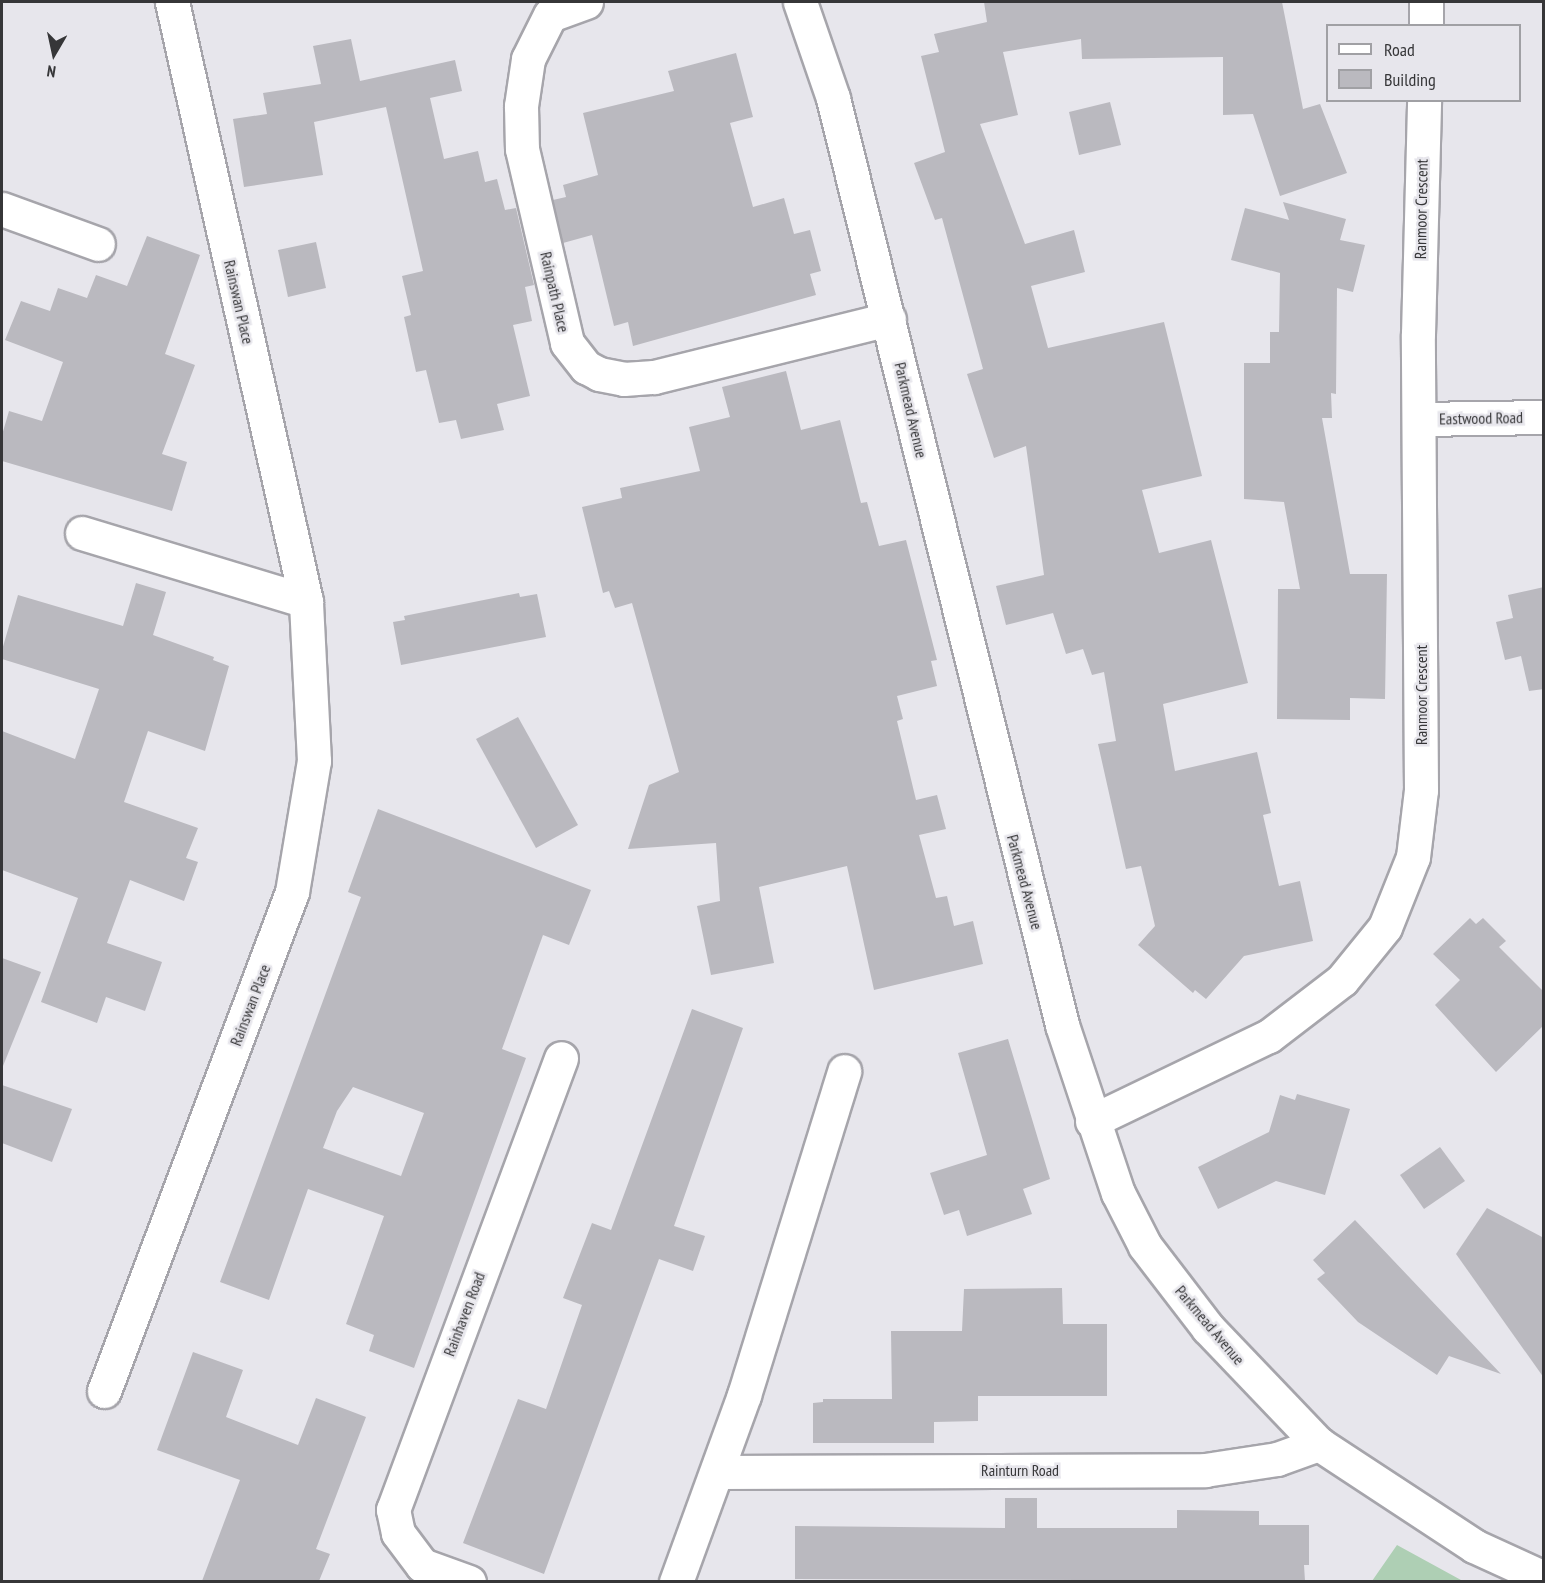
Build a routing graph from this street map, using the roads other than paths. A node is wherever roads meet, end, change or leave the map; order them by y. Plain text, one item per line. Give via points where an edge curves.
1 (172, 2) edge
2 (586, 2) edge
3 (800, 2) edge
4 (1426, 2) edge
5 (541, 8) edge
6 (1426, 24) edge
7 (1424, 102) edge
8 (2, 209) edge
9 (98, 244) dead end
10 (889, 319) junction
11 (1544, 417) edge
12 (1419, 419) junction
13 (82, 533) dead end
14 (306, 602) junction
15 (561, 1058) dead end
16 (844, 1071) dead end
17 (1092, 1121) junction
18 (104, 1391) dead end
19 (1318, 1444) junction
20 (718, 1472) junction
21 (419, 1573) edge
22 (1544, 1578) edge
23 (469, 1581) edge
24 (676, 1581) edge

1 - 14 street, Rainswan Place
2 - 5 street, Rainpath Place
3 - 10 street, Parkmead Avenue via 833,98
4 - 6 street
5 - 10 street, Rainpath Place via 521,106 522,148 567,343 586,367 624,379 654,377
7 - 12 street, Ranmoor Crescent
8 - 9 street
10 - 17 street, Parkmead Avenue via 1014,841
11 - 12 street, Eastwood Road
12 - 17 street, Ranmoor Crescent via 1421,790 1413,857 1385,927 1342,980 1269,1036
13 - 14 street
14 - 18 street, Rainswan Place via 314,761 292,892
15 - 21 street, Rainhaven Road via 393,1510 398,1533
16 - 20 street
17 - 19 street, Parkmead Avenue via 1118,1193 1145,1246 1208,1328
19 - 20 street, Rainturn Road via 1278,1459 1205,1470
19 - 22 street, Parkmead Avenue via 1474,1546
20 - 24 street
21 - 23 street, Rainhaven Road

